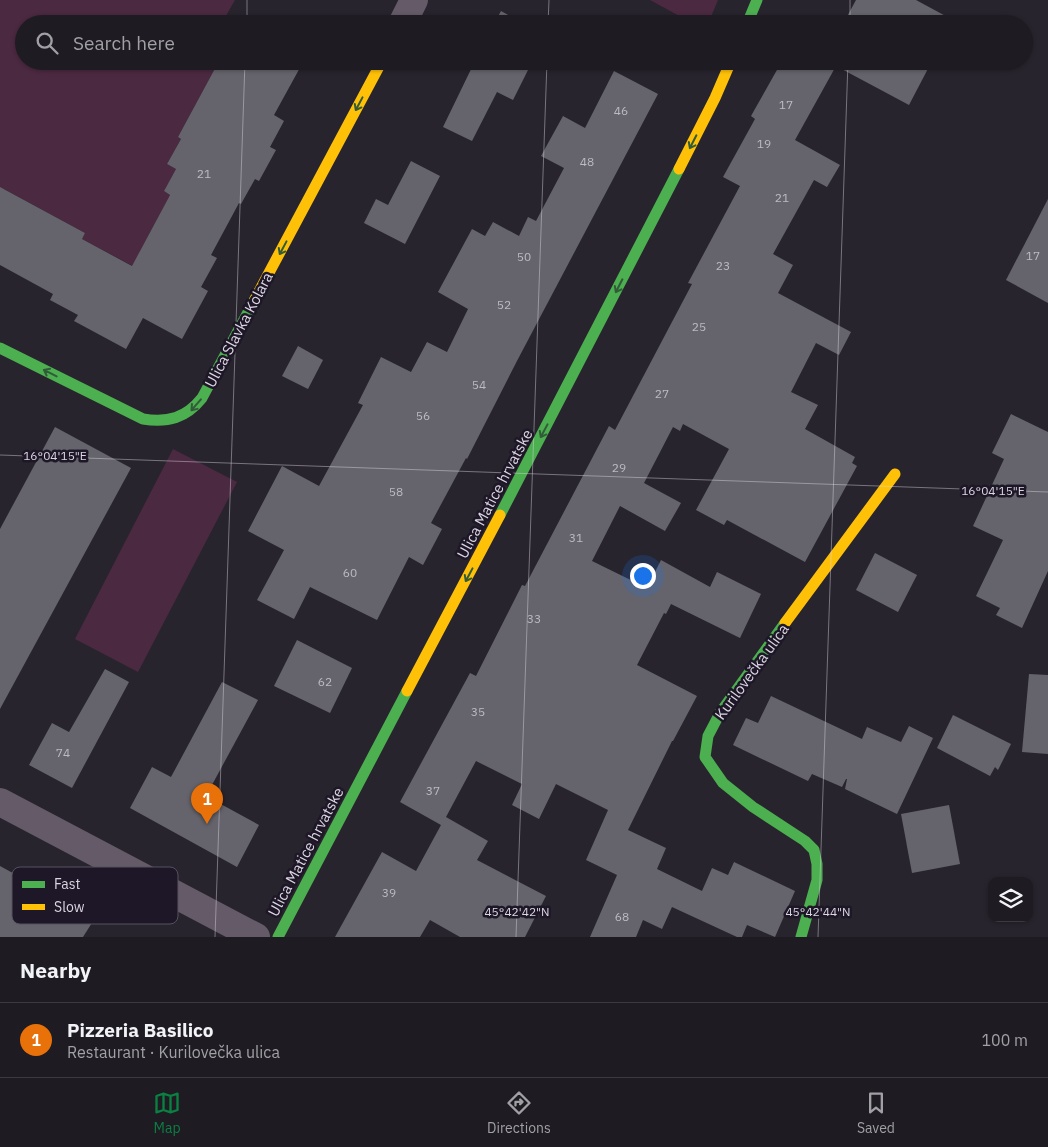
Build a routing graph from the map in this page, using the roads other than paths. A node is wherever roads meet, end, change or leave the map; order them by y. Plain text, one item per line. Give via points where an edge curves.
1 (414, 0) edge
2 (757, 0) edge
3 (406, 15) edge
4 (751, 15) edge
5 (377, 70) edge
6 (727, 70) edge
7 (0, 348) edge
8 (895, 474) dead end
9 (0, 802) edge
10 (123, 867) edge
11 (178, 896) edge
12 (256, 937) edge
13 (278, 937) edge
14 (802, 937) edge

1 - 3 street
2 - 4 street
5 -> 7 street, Ulica Slavka Kolara via 194,410 169,421 143,419
6 -> 13 street, Ulica Matice hrvatske via 562,397
8 - 14 street, Kurilovečka ulica via 742,681 708,736 704,757 723,783 814,850 818,880
9 - 10 street
11 - 12 street

